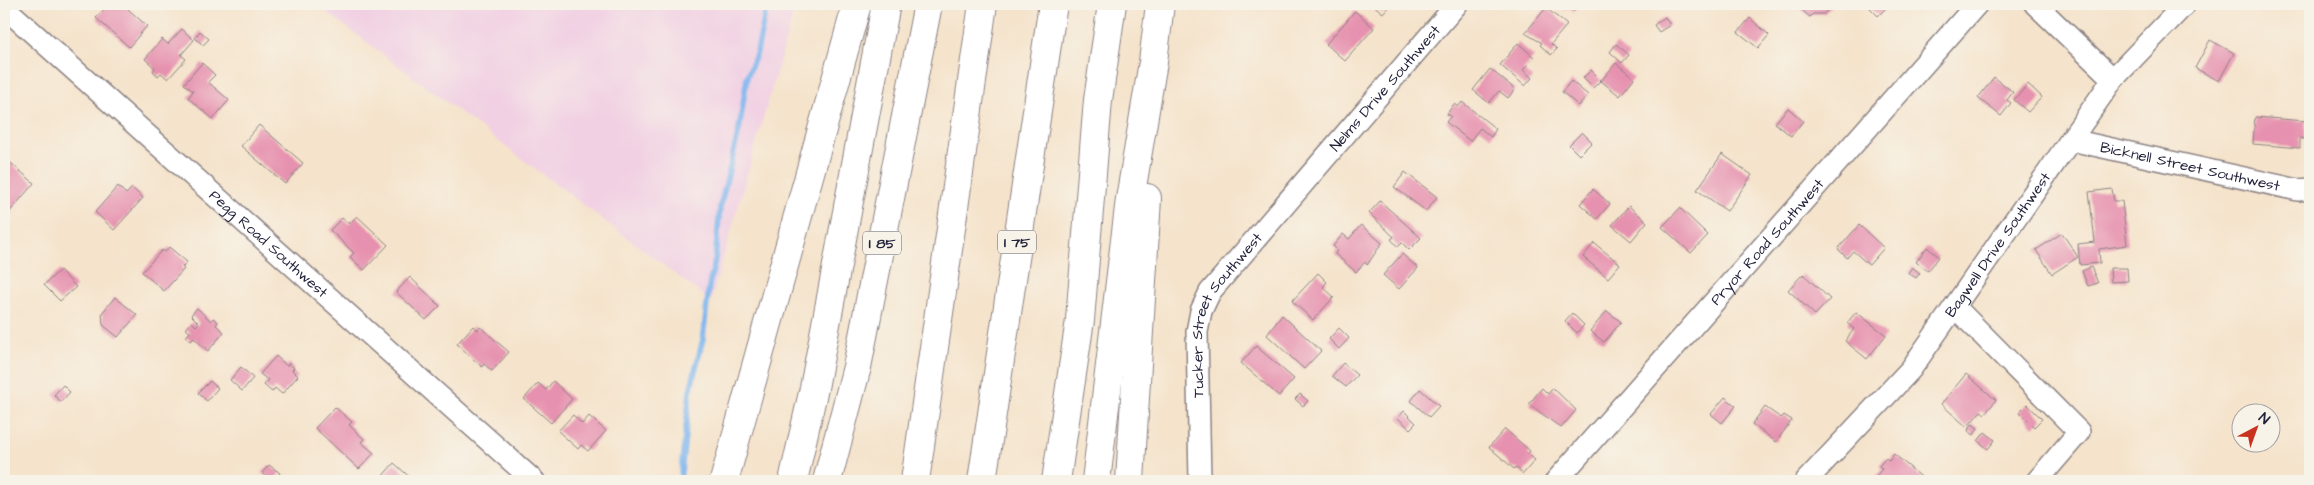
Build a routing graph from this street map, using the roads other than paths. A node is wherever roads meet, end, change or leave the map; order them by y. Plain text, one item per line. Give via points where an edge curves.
1 (857, 4) edge
2 (886, 4) edge
3 (928, 4) edge
4 (982, 4) edge
5 (1052, 4) edge
6 (1112, 4) edge
7 (1160, 4) edge
8 (1457, 4) edge
9 (1977, 4) edge
10 (2035, 4) edge
11 (2185, 4) edge
12 (4, 7) edge
13 (1153, 62) junction
14 (2113, 79) junction
15 (2071, 140) junction
16 (1313, 172) joint
17 (2310, 189) edge
18 (1955, 307) junction
19 (926, 396) junction
20 (534, 481) edge
21 (724, 481) edge
22 (793, 481) edge
23 (827, 481) edge
24 (905, 481) edge
25 (914, 481) edge
26 (982, 481) edge
27 (1056, 481) edge
28 (1096, 481) edge
29 (1130, 481) edge
30 (1200, 481) edge
31 (1556, 481) edge
32 (1806, 481) edge
33 (2037, 481) edge

1 - 21 highway
2 - 22 highway via 814,388
3 - 23 highway, I 85 via 857,367
4 - 19 highway
5 - 26 highway, I 75
6 - 27 highway via 1098,100 1080,320
7 - 13 highway
8 - 16 street, Nelms Drive Southwest
9 - 31 street, Pryor Road Southwest
10 - 14 street
11 - 14 street, Bagwell Drive Southwest
12 - 20 street, Pegg Road Southwest
13 - 28 highway via 1130,200
13 - 29 highway
14 - 15 street, Bagwell Drive Southwest
15 - 17 street, Bicknell Street Southwest via 2298,190
15 - 18 street, Bagwell Drive Southwest
16 - 30 street, Tucker Street Southwest via 1210,292 1201,311 1197,332
18 - 32 street, Bagwell Drive Southwest via 1912,369
18 - 33 street via 2079,432
19 - 24 highway
19 - 25 highway

